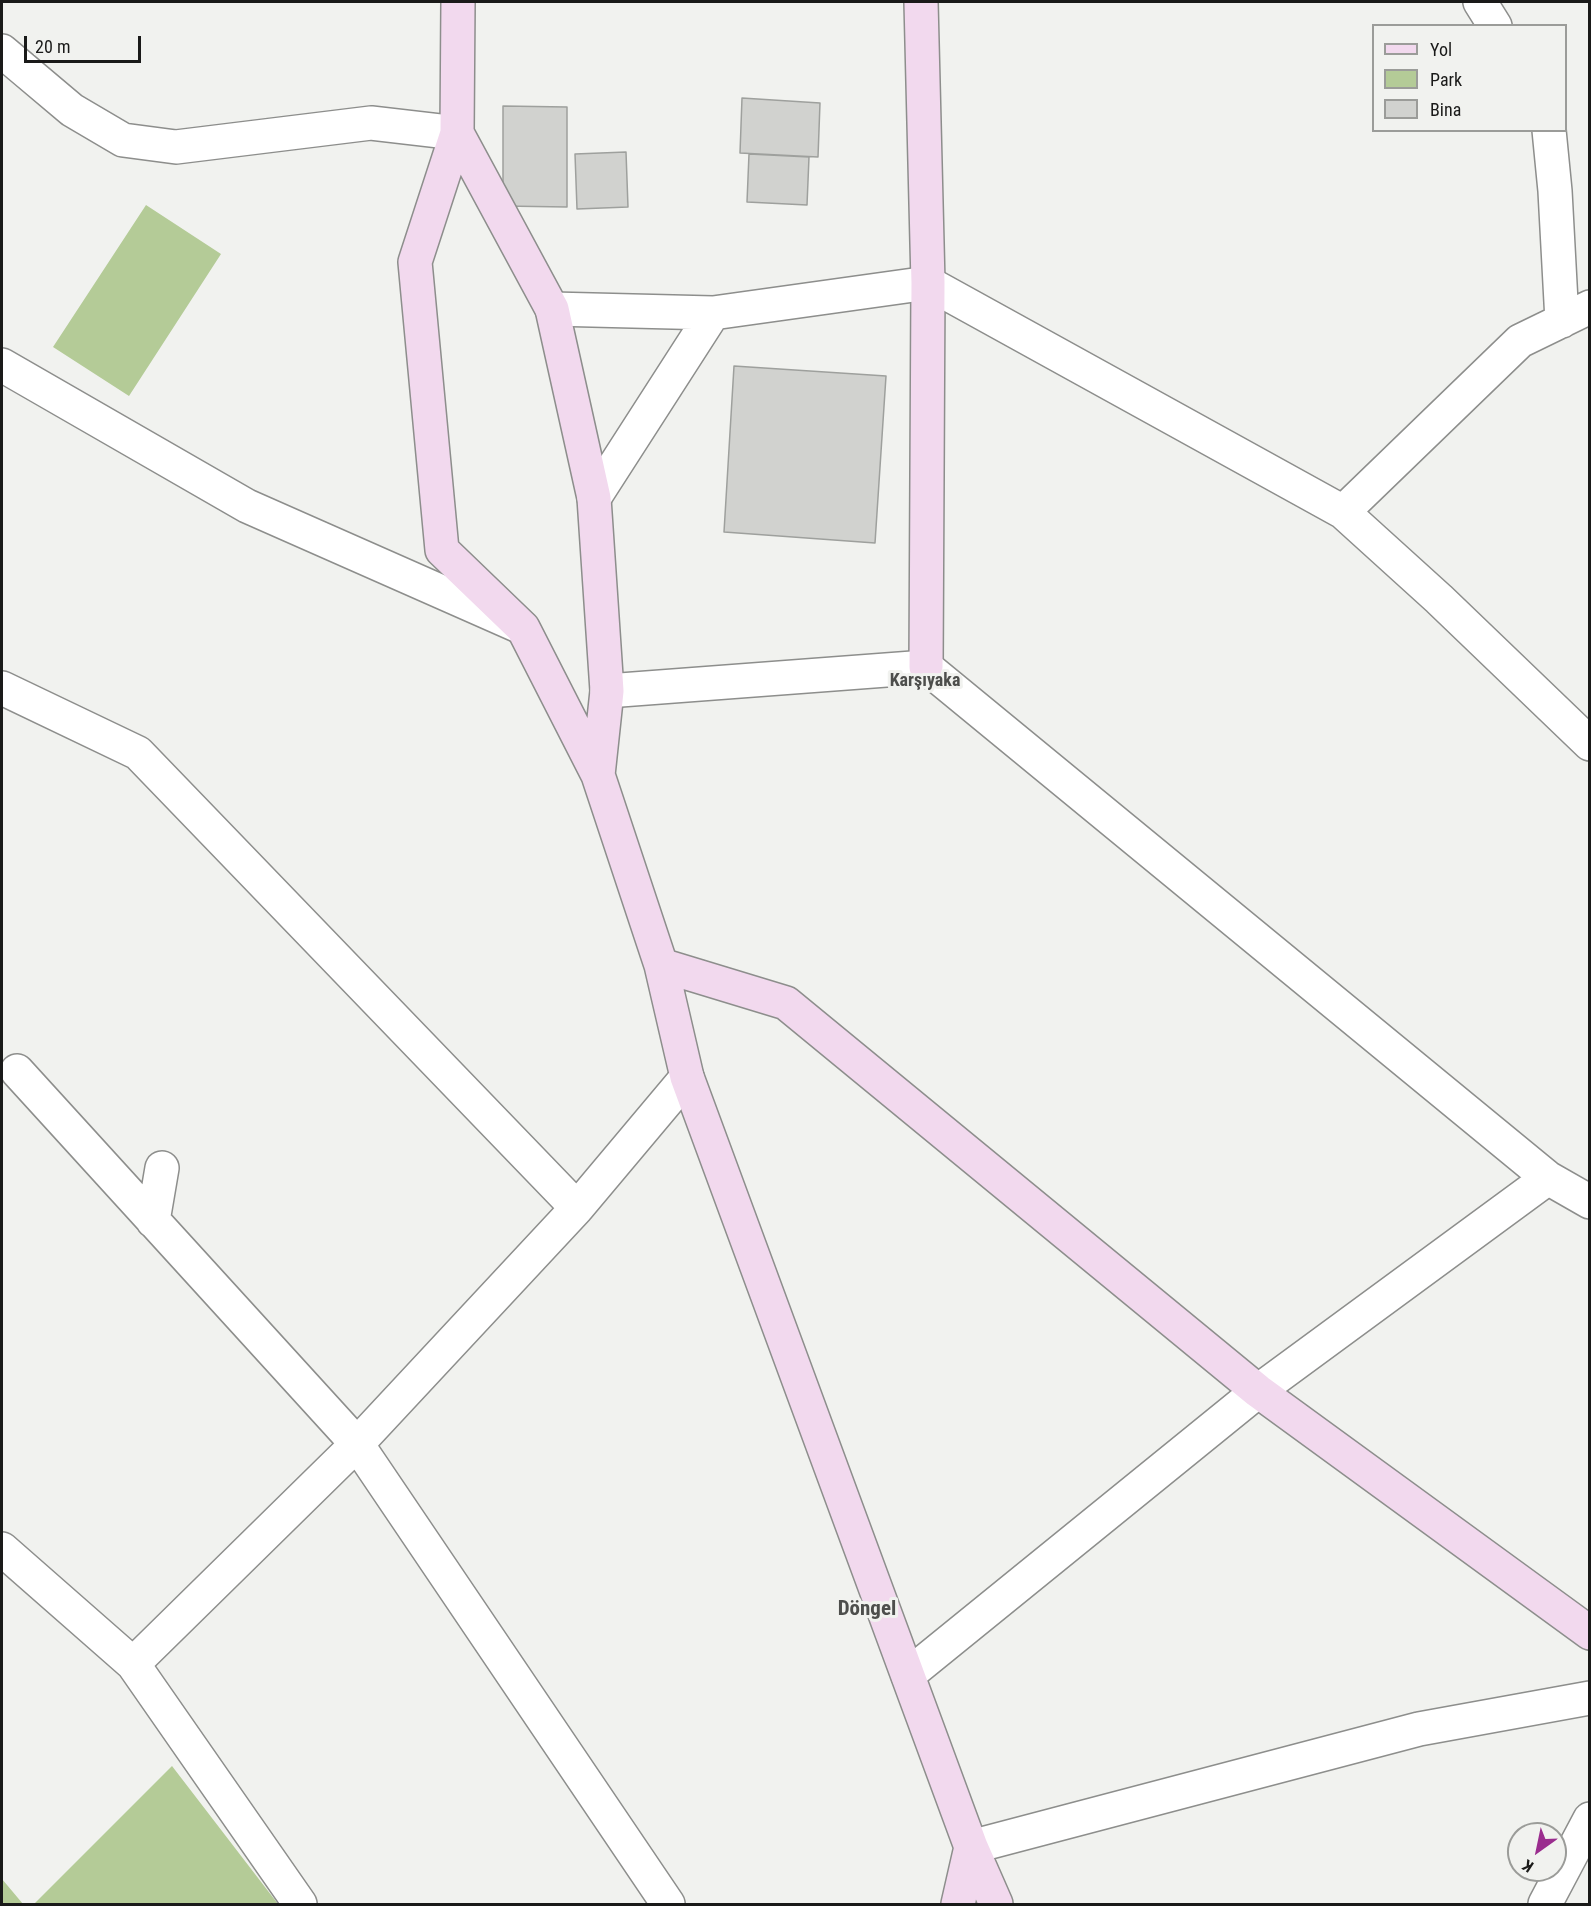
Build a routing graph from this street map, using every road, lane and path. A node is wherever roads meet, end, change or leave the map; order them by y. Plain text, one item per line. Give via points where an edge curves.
1 (458, 2) edge
2 (921, 2) edge
3 (1480, 2) edge
4 (1494, 24) edge
5 (2, 51) edge
6 (1549, 132) edge
7 (457, 134) junction
8 (928, 283) junction
9 (552, 309) junction
10 (713, 313) junction
11 (1576, 314) edge
12 (2, 365) edge
13 (594, 498) junction
14 (1342, 512) junction
15 (523, 628) junction
16 (926, 667) junction
17 (2, 688) edge
18 (607, 692) junction
19 (1590, 744) edge
20 (598, 775) junction
21 (661, 965) junction
22 (17, 1071) dead end
23 (687, 1077) junction
24 (162, 1168) dead end
25 (1548, 1178) junction
26 (1590, 1202) edge
27 (577, 1208) junction
28 (153, 1221) junction
29 (1258, 1390) junction
30 (357, 1444) junction
31 (2, 1549) edge
32 (1590, 1633) edge
33 (133, 1664) junction
34 (908, 1675) junction
35 (1590, 1698) edge
36 (1590, 1820) edge
37 (971, 1847) junction
38 (300, 1905) edge
39 (668, 1905) edge
40 (958, 1905) edge
41 (996, 1905) edge
42 (1545, 1905) edge

1 - 7 street
2 - 8 street
3 - 4 street
5 - 7 street via 72,110 123,140 176,147 370,123
6 - 11 street
7 - 9 street
7 - 15 street via 415,262 442,550
8 - 10 street
8 - 14 street
8 - 16 street
9 - 10 street
9 - 13 street
10 - 13 street
11 - 14 street via 1520,341
12 - 15 street via 247,506
13 - 18 street
14 - 19 street
15 - 20 street
16 - 18 street
16 - 25 street
17 - 27 street via 138,753
18 - 20 street
20 - 21 street
21 - 23 street
21 - 29 street via 786,1003
22 - 28 street
23 - 27 street
23 - 34 street
24 - 28 street
25 - 26 street
25 - 29 street
27 - 30 street
28 - 30 street
29 - 32 street
29 - 34 street
30 - 33 street
30 - 39 street
31 - 33 street
33 - 38 street
34 - 37 street
35 - 37 street via 1419,1729
36 - 42 street
37 - 40 street
37 - 41 street

